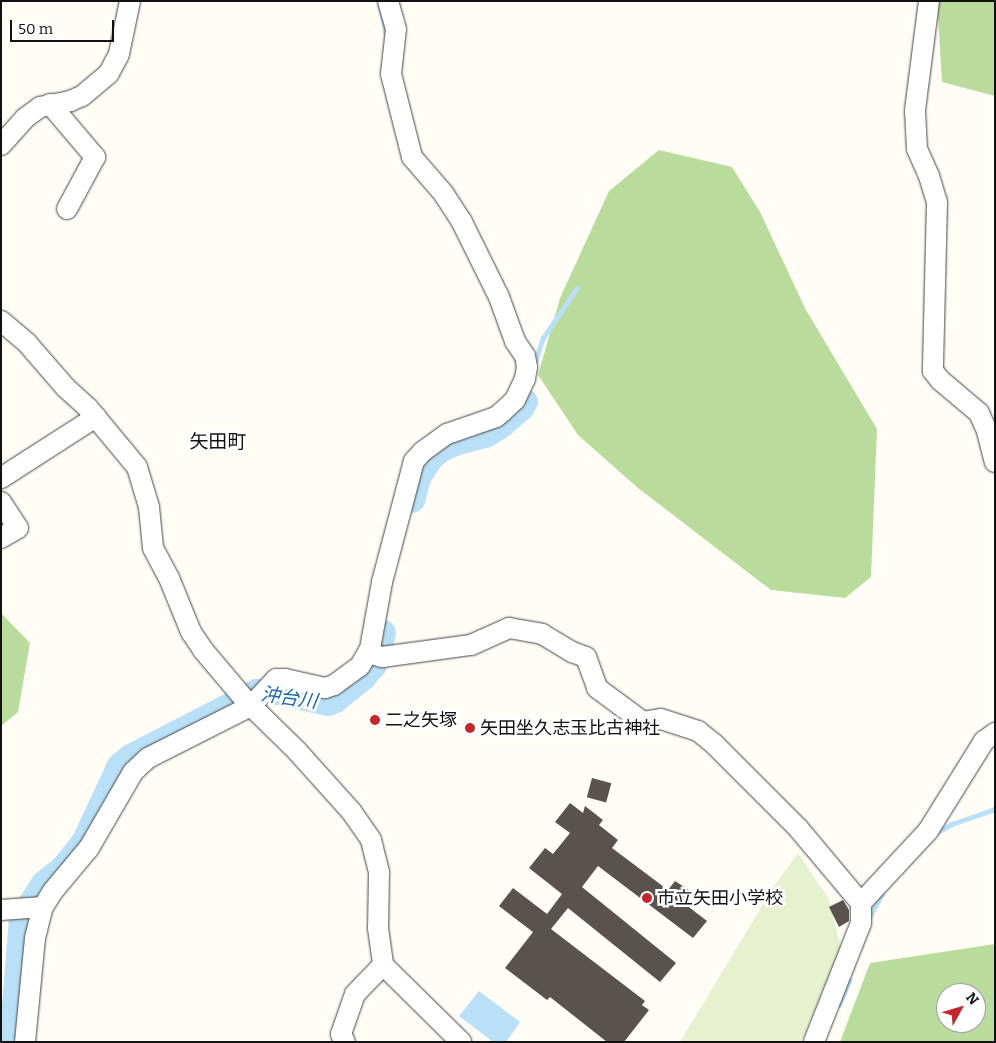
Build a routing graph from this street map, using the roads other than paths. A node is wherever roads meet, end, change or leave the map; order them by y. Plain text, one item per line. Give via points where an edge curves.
1 (130, 1) edge
2 (388, 1) edge
3 (929, 1) edge
4 (50, 104) junction
5 (1, 145) edge
6 (67, 209) dead end
7 (1, 321) edge
8 (96, 417) junction
9 (995, 462) edge
10 (1, 478) edge
11 (1, 502) edge
12 (1, 538) edge
13 (375, 655) junction
14 (253, 697) junction
15 (995, 732) edge
16 (861, 903) junction
17 (43, 907) junction
18 (9, 909) edge
19 (383, 965) junction
20 (25, 1042) edge
21 (345, 1042) edge
22 (460, 1042) edge
23 (814, 1042) edge

1 - 4 street via 119,54 109,73 82,96
2 - 13 street via 395,37 391,74 412,157 452,204 499,297 512,335 526,356 527,367 522,388 496,417 447,434 414,461 382,582
3 - 9 street via 915,111 917,149 937,202 933,370 940,380 979,413
4 - 5 street via 25,118
4 - 6 street via 95,157
7 - 8 street
8 - 10 street
8 - 14 street via 137,467 149,507 153,548 191,632 203,650
11 - 12 street via 18,528
13 - 14 street via 334,685 314,687 276,679
13 - 16 street via 471,645 509,628 542,634 586,657 597,688 643,722 661,719 698,731 716,745 798,828
14 - 17 street via 138,766 89,848
14 - 19 street via 345,804 371,840 379,873 378,928
15 - 16 street via 984,741 928,831
16 - 23 street via 861,924
17 - 18 street
17 - 20 street via 35,938
19 - 21 street via 355,994 341,1034
19 - 22 street

